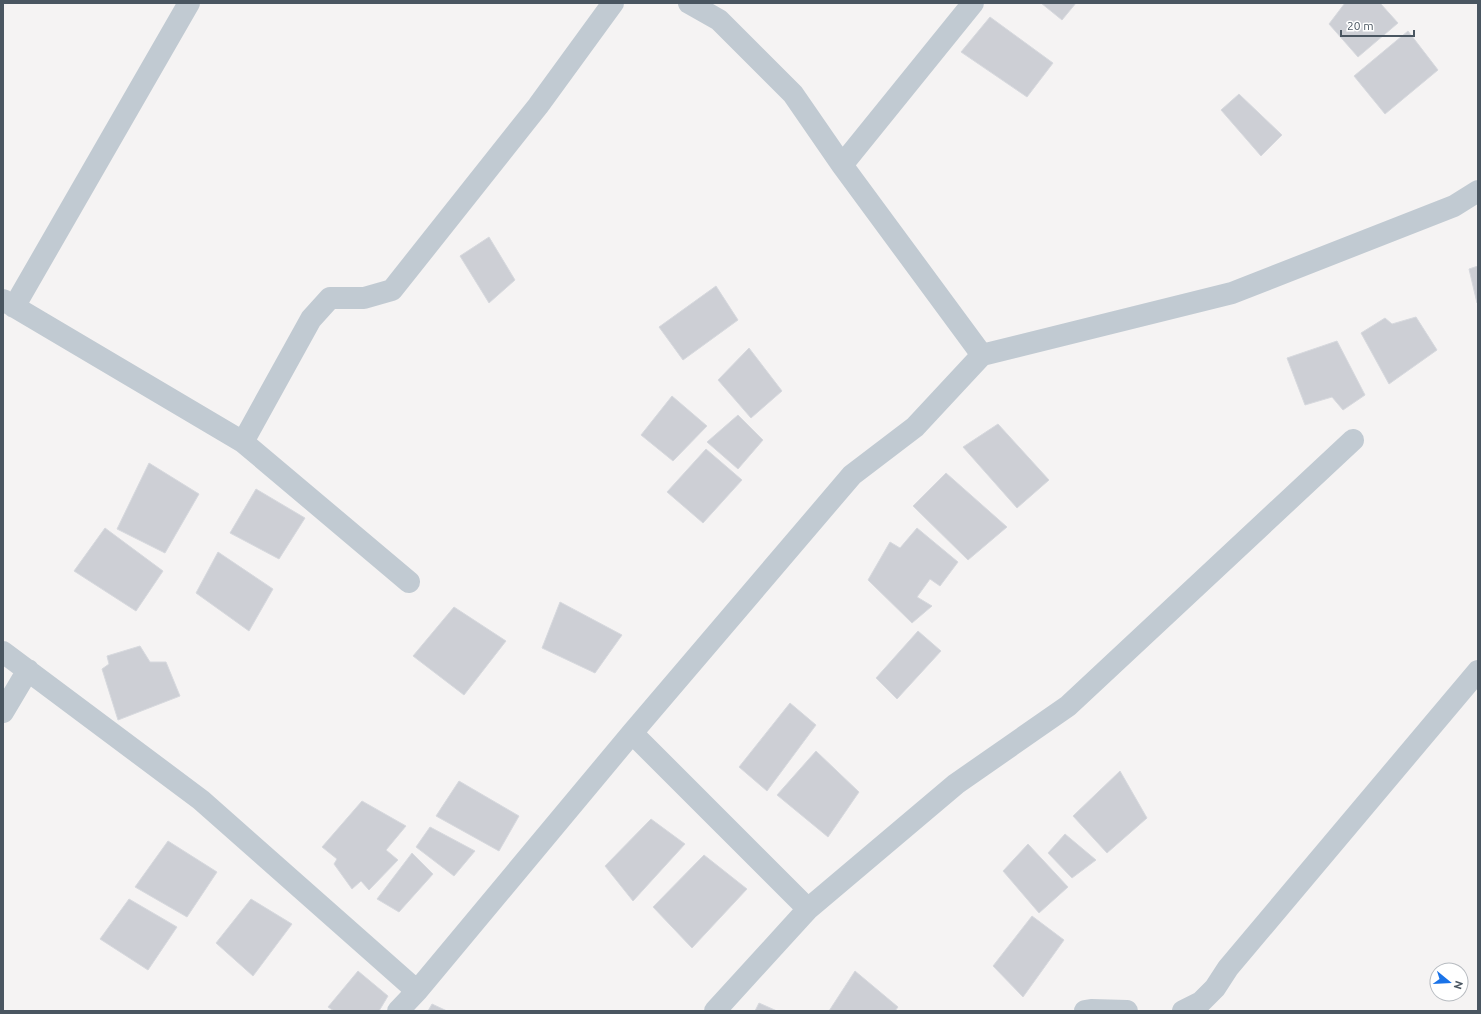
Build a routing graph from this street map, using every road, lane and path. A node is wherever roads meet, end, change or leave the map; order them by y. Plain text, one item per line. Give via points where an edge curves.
1 (189, 3) edge
2 (613, 3) edge
3 (689, 3) edge
4 (973, 3) edge
5 (842, 165) junction
6 (1478, 191) edge
7 (8, 304) edge
8 (982, 355) junction
9 (1353, 440) dead end
10 (243, 442) junction
11 (409, 582) dead end
12 (3, 652) edge
13 (28, 670) junction
14 (1478, 671) edge
15 (3, 712) edge
16 (632, 733) junction
17 (808, 909) junction
18 (418, 991) junction
19 (398, 1011) edge
20 (715, 1011) edge
21 (1084, 1011) edge
22 (1127, 1011) edge
23 (1183, 1011) edge

1 - 7 street
2 - 10 street via 538,106 392,290 364,298 330,298 311,319
3 - 5 street via 719,20 793,94
4 - 5 street
5 - 8 street
6 - 8 street via 1454,206 1232,293
7 - 10 street
8 - 16 street via 915,427 852,475
9 - 17 street via 1068,706 956,784
10 - 11 street
12 - 13 street
13 - 15 street
13 - 18 street via 201,800
14 - 23 street via 1228,968 1215,988 1201,1002
16 - 17 street
16 - 18 street
17 - 20 street
18 - 19 street
21 - 22 street

